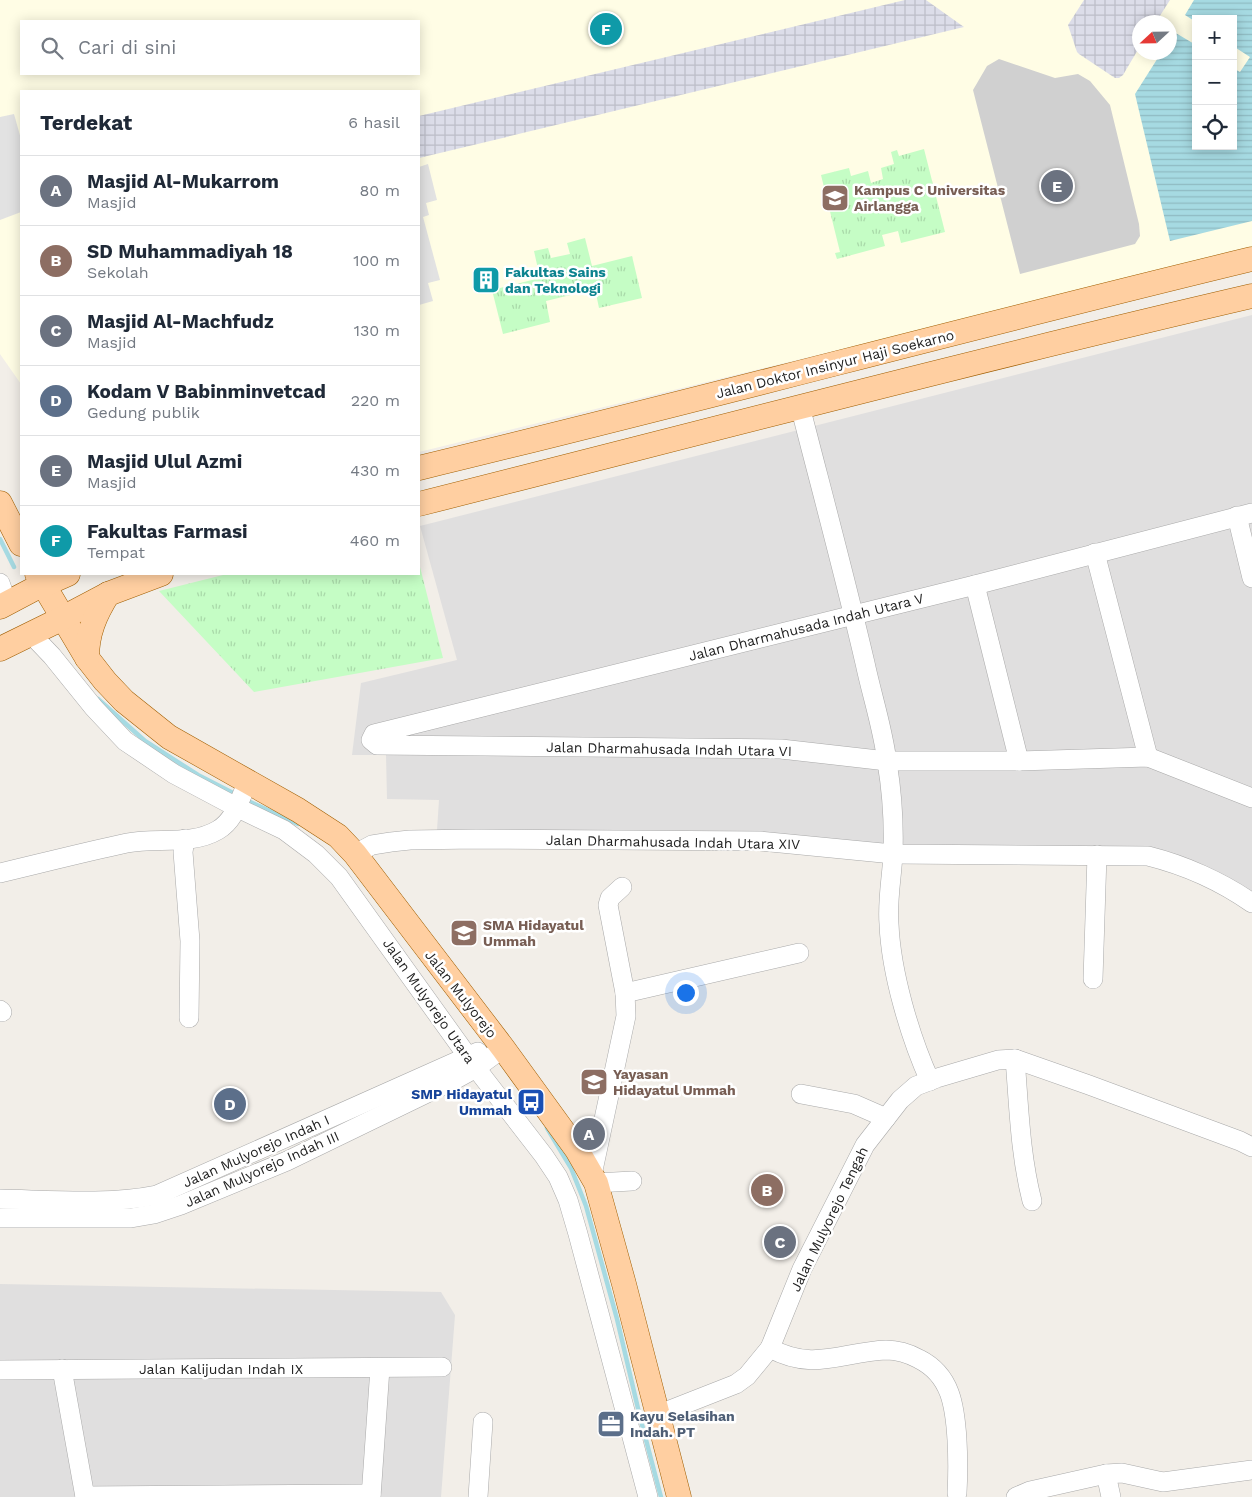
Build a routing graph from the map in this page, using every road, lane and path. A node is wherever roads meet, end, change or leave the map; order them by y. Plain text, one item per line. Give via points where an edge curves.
1 (1252, 259) edge
2 (1252, 296) edge
3 (800, 406) junction
4 (420, 468) edge
5 (0, 503) edge
6 (420, 504) edge
7 (1244, 515) edge
8 (10, 534) edge
9 (1095, 553) junction
10 (65, 575) edge
11 (158, 575) edge
12 (1252, 578) edge
13 (975, 585) junction
14 (19, 591) edge
15 (108, 594) junction
16 (854, 614) junction
17 (47, 626) junction
18 (0, 649) edge
19 (87, 658) junction
20 (377, 745) joint
21 (171, 755) junction
22 (1148, 757) junction
23 (1019, 761) junction
24 (887, 762) junction
25 (243, 794) junction
26 (1252, 798) edge
27 (185, 839) junction
28 (354, 854) junction
29 (893, 854) junction
30 (1096, 855) junction
31 (0, 873) edge
32 (622, 887) dead end
33 (1252, 903) edge
34 (799, 953) dead end
35 (1093, 979) dead end
36 (626, 993) junction
37 (189, 1018) dead end
38 (486, 1054) junction
39 (1015, 1060) junction
40 (930, 1081) junction
41 (801, 1094) dead end
42 (886, 1118) junction
43 (277, 1142) junction
44 (1252, 1147) edge
45 (287, 1161) junction
46 (594, 1179) junction
47 (632, 1181) dead end
48 (0, 1199) edge
49 (1032, 1201) dead end
50 (0, 1218) edge
51 (608, 1289) junction
52 (770, 1348) junction
53 (442, 1367) dead end
54 (380, 1368) junction
55 (0, 1370) edge
56 (62, 1370) junction
57 (643, 1410) junction
58 (483, 1422) dead end
59 (1252, 1470) edge
60 (1106, 1474) junction
61 (957, 1493) dead end
62 (85, 1496) edge
63 (253, 1496) edge
64 (371, 1496) edge
65 (478, 1497) edge
66 (648, 1497) edge
67 (679, 1497) edge
68 (1016, 1497) edge
69 (1111, 1497) edge

1 - 4 main road, Jalan Doktor Insinyur Haji Soekarno
2 - 3 main road
3 - 6 main road
3 - 16 street
5 - 8 main road
7 - 9 street, Jalan Dharmahusada Indah Utara V
7 - 12 street
9 - 13 street, Jalan Dharmahusada Indah Utara V
9 - 22 street
10 - 14 main road
11 - 15 main road
13 - 16 street, Jalan Dharmahusada Indah Utara V
13 - 23 street
14 - 17 main road, Jalan Mulyorejo
15 - 17 main road
15 - 19 main road via 92,623
16 - 20 street, Jalan Dharmahusada Indah Utara V via 374,734 371,740
16 - 24 street
17 - 18 main road
17 - 19 main road, Jalan Mulyorejo
17 - 21 street via 52,656 119,735 125,741
19 - 21 main road, Jalan Mulyorejo
20 - 24 street, Jalan Dharmahusada Indah Utara VI via 781,749
21 - 25 main road, Jalan Mulyorejo
22 - 23 street, Jalan Dharmahusada Indah Utara VI
22 - 26 street, Jalan Dharmahusada Indah Utara VI
23 - 24 street, Jalan Dharmahusada Indah Utara VI
24 - 29 street
25 - 27 street via 228,821 218,830
25 - 28 main road, Jalan Mulyorejo via 298,810 338,836
25 - 38 street, Jalan Mulyorejo Utara via 339,877
27 - 31 street via 129,843
27 - 37 street via 183,852 190,940
28 - 29 street, Jalan Dharmahusada Indah Utara XIV via 391,842 476,839 760,840
28 - 38 main road, Jalan Mulyorejo
29 - 30 street, Jalan Dharmahusada Indah Utara XIV
29 - 40 street via 888,896 893,958 911,1034
30 - 33 street, Jalan Dharmahusada Indah Utara XIV via 1148,856 1168,861
30 - 35 street
32 - 36 street via 610,898 608,905
34 - 36 street
36 - 46 street via 626,1016
38 - 43 street, Jalan Mulyorejo Indah I
38 - 45 street, Jalan Mulyorejo Indah III
38 - 46 main road, Jalan Mulyorejo via 577,1150
38 - 51 street, Jalan Mulyorejo Utara via 558,1177 573,1217
39 - 40 street, Jalan Mulyorejo Tengah via 998,1060
39 - 44 street, Jalan Mulyorejo Tengah
39 - 49 street via 1021,1145
40 - 42 street, Jalan Mulyorejo Tengah via 916,1086
41 - 42 street via 854,1104
42 - 52 street, Jalan Mulyorejo Tengah via 865,1145 802,1269
43 - 45 street
43 - 48 street, Jalan Mulyorejo Indah I via 148,1197
45 - 50 street, Jalan Mulyorejo Indah III via 154,1214 131,1218
46 - 47 street
46 - 51 main road, Jalan Mulyorejo
51 - 57 main road, Jalan Mulyorejo
51 - 57 street, Jalan Mulyorejo Utara
52 - 57 street, Jalan Mulyorejo Tengah via 747,1376 736,1384
52 - 61 street via 812,1361 887,1350 908,1353 930,1364 947,1385 956,1411
53 - 54 street, Jalan Kalijudan Indah IX
54 - 56 street, Jalan Kalijudan Indah IX
54 - 64 street
55 - 56 street, Jalan Kalijudan Indah IX
56 - 62 street
57 - 66 street, Jalan Mulyorejo Utara
57 - 67 main road, Jalan Mulyorejo
58 - 65 street
59 - 60 street via 1163,1482 1122,1473
60 - 68 street
60 - 69 street
62 - 63 street
63 - 64 street

